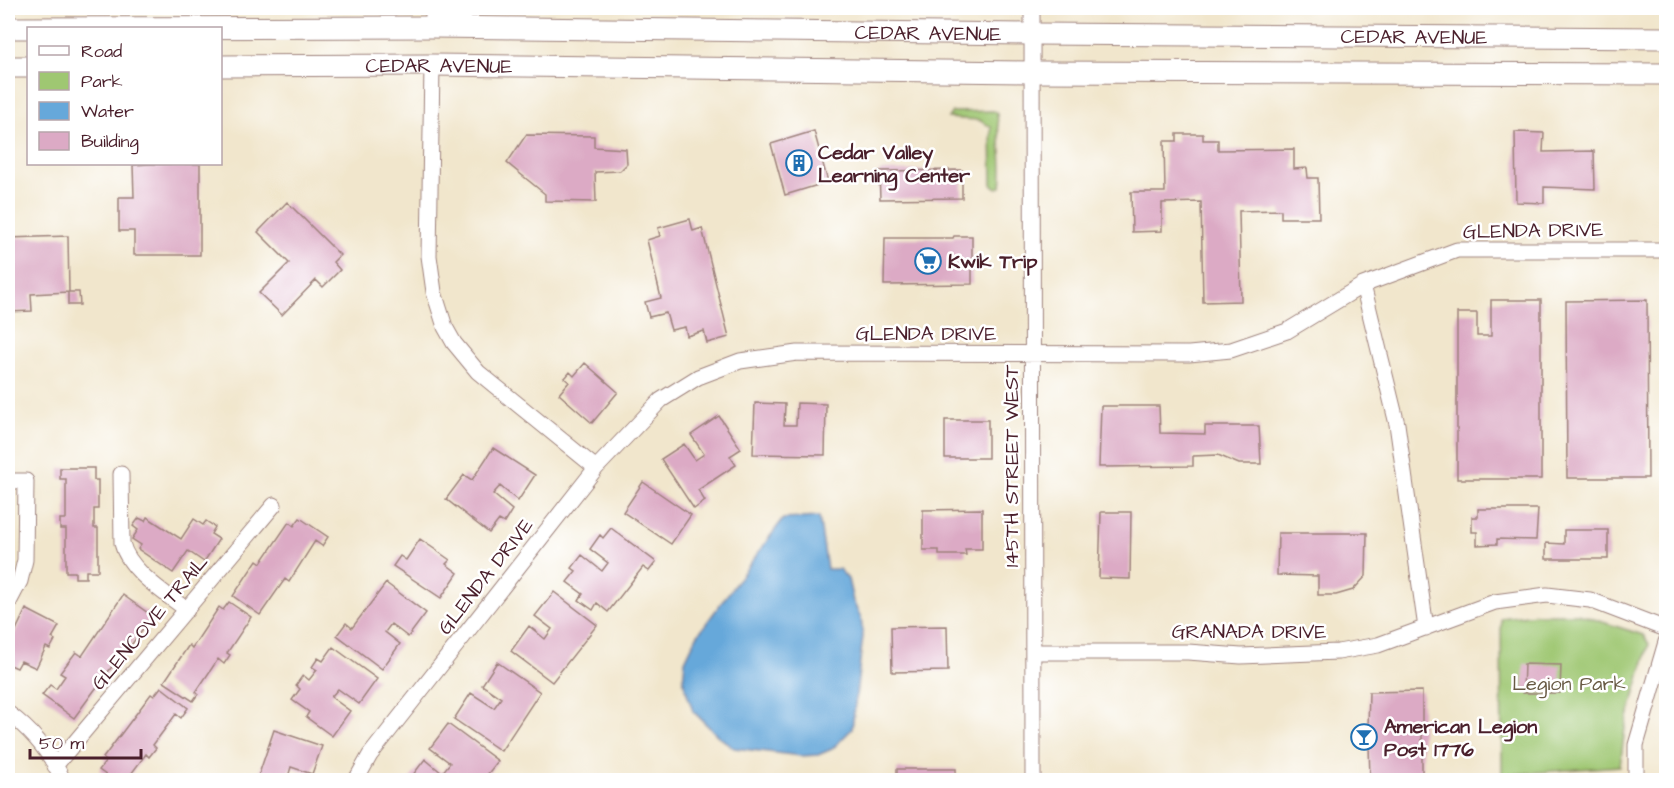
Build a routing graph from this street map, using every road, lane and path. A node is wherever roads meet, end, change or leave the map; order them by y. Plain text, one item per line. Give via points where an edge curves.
1 (1032, 8) edge
2 (433, 17) edge
3 (109, 27) edge
4 (8, 28) edge
5 (27, 28) edge
6 (1032, 34) junction
7 (27, 37) edge
8 (1666, 38) edge
9 (8, 41) edge
10 (432, 65) junction
11 (222, 66) edge
12 (8, 67) edge
13 (27, 67) edge
14 (1033, 72) junction
15 (1666, 74) edge
16 (1666, 250) edge
17 (1363, 285) junction
18 (1032, 354) junction
19 (596, 468) junction
20 (121, 474) dead end
21 (8, 481) edge
22 (274, 505) dead end
23 (8, 604) edge
24 (187, 610) junction
25 (1426, 628) junction
26 (1666, 628) edge
27 (1666, 642) edge
28 (1033, 652) junction
29 (8, 713) edge
30 (55, 766) junction
31 (63, 780) edge
32 (356, 780) edge
33 (1033, 780) edge
34 (1636, 780) edge

1 - 6 street, 145TH STREET WEST
2 - 3 highway, CEDAR AVENUE
2 - 6 highway, CEDAR AVENUE
4 - 5 highway, CEDAR AVENUE
6 - 8 highway, CEDAR AVENUE
6 - 14 street, 145TH STREET WEST
7 - 9 highway
10 - 11 highway, CEDAR AVENUE
10 - 14 highway, CEDAR AVENUE
10 - 19 street via 429,256 434,292 445,327 477,372
12 - 13 highway
14 - 15 highway, CEDAR AVENUE
14 - 18 street, 145TH STREET WEST
16 - 17 street, GLENDA DRIVE via 1457,250
17 - 18 street, GLENDA DRIVE via 1287,331 1231,350 1189,354
17 - 25 street via 1397,424
18 - 19 street, GLENDA DRIVE via 797,353 740,361 698,377 661,400
18 - 28 street, 145TH STREET WEST
19 - 32 street, GLENDA DRIVE via 370,755
20 - 24 street via 124,551 132,565
21 - 23 street via 26,481 26,492 25,560
22 - 24 street, GLENCOVE TRAIL
24 - 30 street, GLENCOVE TRAIL
25 - 26 street, GRANADA DRIVE via 1495,602 1547,595 1590,600
25 - 28 street, GRANADA DRIVE via 1377,645 1338,652 1240,656
27 - 34 street via 1636,745
28 - 33 street, 145TH STREET WEST
29 - 30 street via 32,734
30 - 31 street

